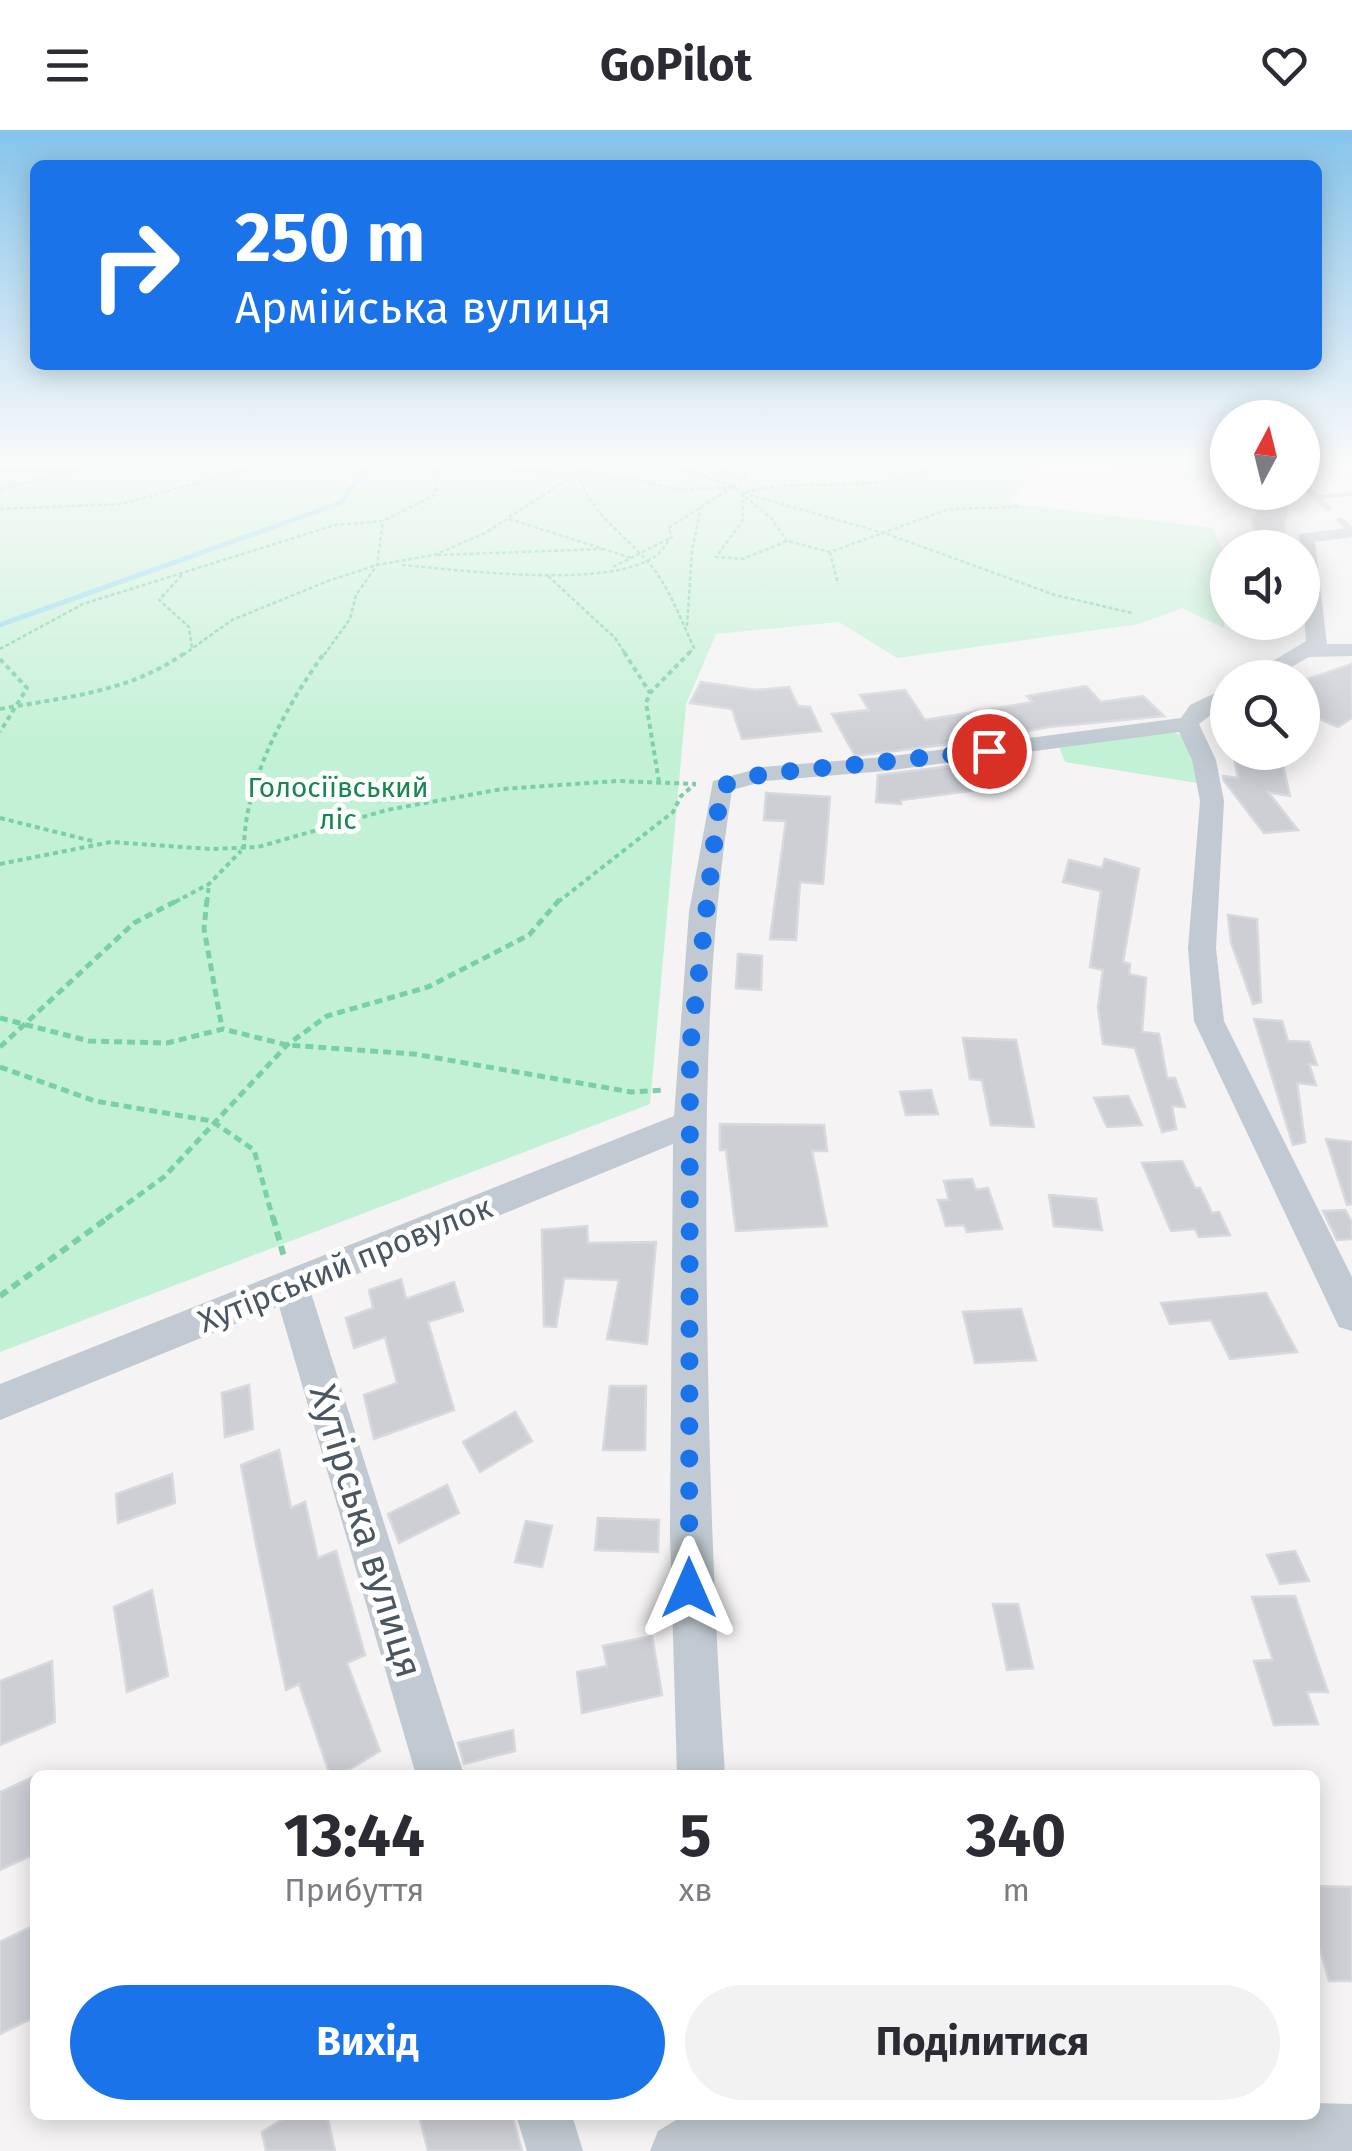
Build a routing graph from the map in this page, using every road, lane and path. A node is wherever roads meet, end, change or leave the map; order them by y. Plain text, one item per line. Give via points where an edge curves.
1 (239, 555) edge
2 (378, 555) edge
3 (433, 555) edge
4 (624, 555) edge
5 (639, 555) edge
6 (643, 555) edge
7 (659, 555) edge
8 (691, 555) edge
9 (717, 555) edge
10 (759, 555) edge
11 (833, 555) edge
12 (946, 555) edge
13 (1308, 555) edge
14 (632, 558) junction
15 (395, 564) junction
16 (648, 564) junction
17 (377, 565) junction
18 (608, 569) junction
19 (190, 571) junction
20 (548, 576) junction
21 (838, 584) dead end
22 (1132, 614) dead end
23 (686, 629) junction
24 (0, 649) edge
25 (192, 649) junction
26 (1352, 650) edge
27 (1311, 651) junction
28 (0, 659) edge
29 (1292, 660) edge
30 (650, 693) junction
31 (1210, 703) edge
32 (18, 706) junction
33 (0, 709) edge
34 (1188, 724) junction
35 (0, 732) edge
36 (659, 782) junction
37 (708, 785) junction
38 (0, 818) edge
39 (99, 843) junction
40 (244, 849) junction
41 (0, 864) edge
42 (209, 884) junction
43 (0, 1018) edge
44 (23, 1023) junction
45 (222, 1029) junction
46 (287, 1045) junction
47 (0, 1047) edge
48 (0, 1067) edge
49 (212, 1121) junction
50 (688, 1124) junction
51 (292, 1287) junction
52 (0, 1296) edge
53 (1352, 1315) edge
54 (0, 1402) edge
55 (438, 1770) edge
56 (701, 1770) edge
57 (546, 2120) edge
58 (707, 2130) edge
59 (1352, 2132) edge
60 (555, 2151) edge

1 - 19 path
2 - 17 path
3 - 15 path
4 - 14 path
5 - 14 path
6 - 16 path
7 - 16 path
8 - 23 path via 694,610
9 - 10 path via 724,561
11 - 21 path
12 - 22 path via 1055,595
13 - 27 street via 1317,621
14 - 18 path
15 - 17 path
15 - 20 path
16 - 18 path
16 - 23 path
17 - 25 path via 232,620
17 - 40 path via 356,595 350,618 308,676 264,764 244,814
18 - 20 path
19 - 24 path via 83,604
19 - 25 path via 159,600 189,626
20 - 30 path via 615,638
23 - 30 path via 694,648
25 - 32 path via 128,685
26 - 27 street
27 - 29 street
28 - 32 path via 27,688
30 - 36 path via 648,733
31 - 34 street
32 - 33 path
32 - 35 path
34 - 37 street
34 - 53 street via 1212,801 1202,948 1208,1021
36 - 37 path
36 - 40 path via 551,780 454,794
37 - 46 path via 681,796 673,812 567,891 529,936 428,987 327,1016
37 - 50 street
38 - 39 path
39 - 40 path
39 - 41 path
40 - 42 path
42 - 44 path via 134,923
42 - 45 path via 204,929
43 - 44 path
44 - 45 path via 109,1042 167,1043
44 - 47 path
45 - 46 path
46 - 49 path
46 - 50 path via 414,1054 631,1092 665,1090
48 - 49 path via 94,1101
49 - 51 path via 254,1150
49 - 52 path via 164,1177
50 - 51 street, Хутірський провулок
50 - 56 street via 689,1588
51 - 54 street, Хутірський провулок
51 - 55 street, Хутірська вулиця
57 - 60 street
58 - 59 street

